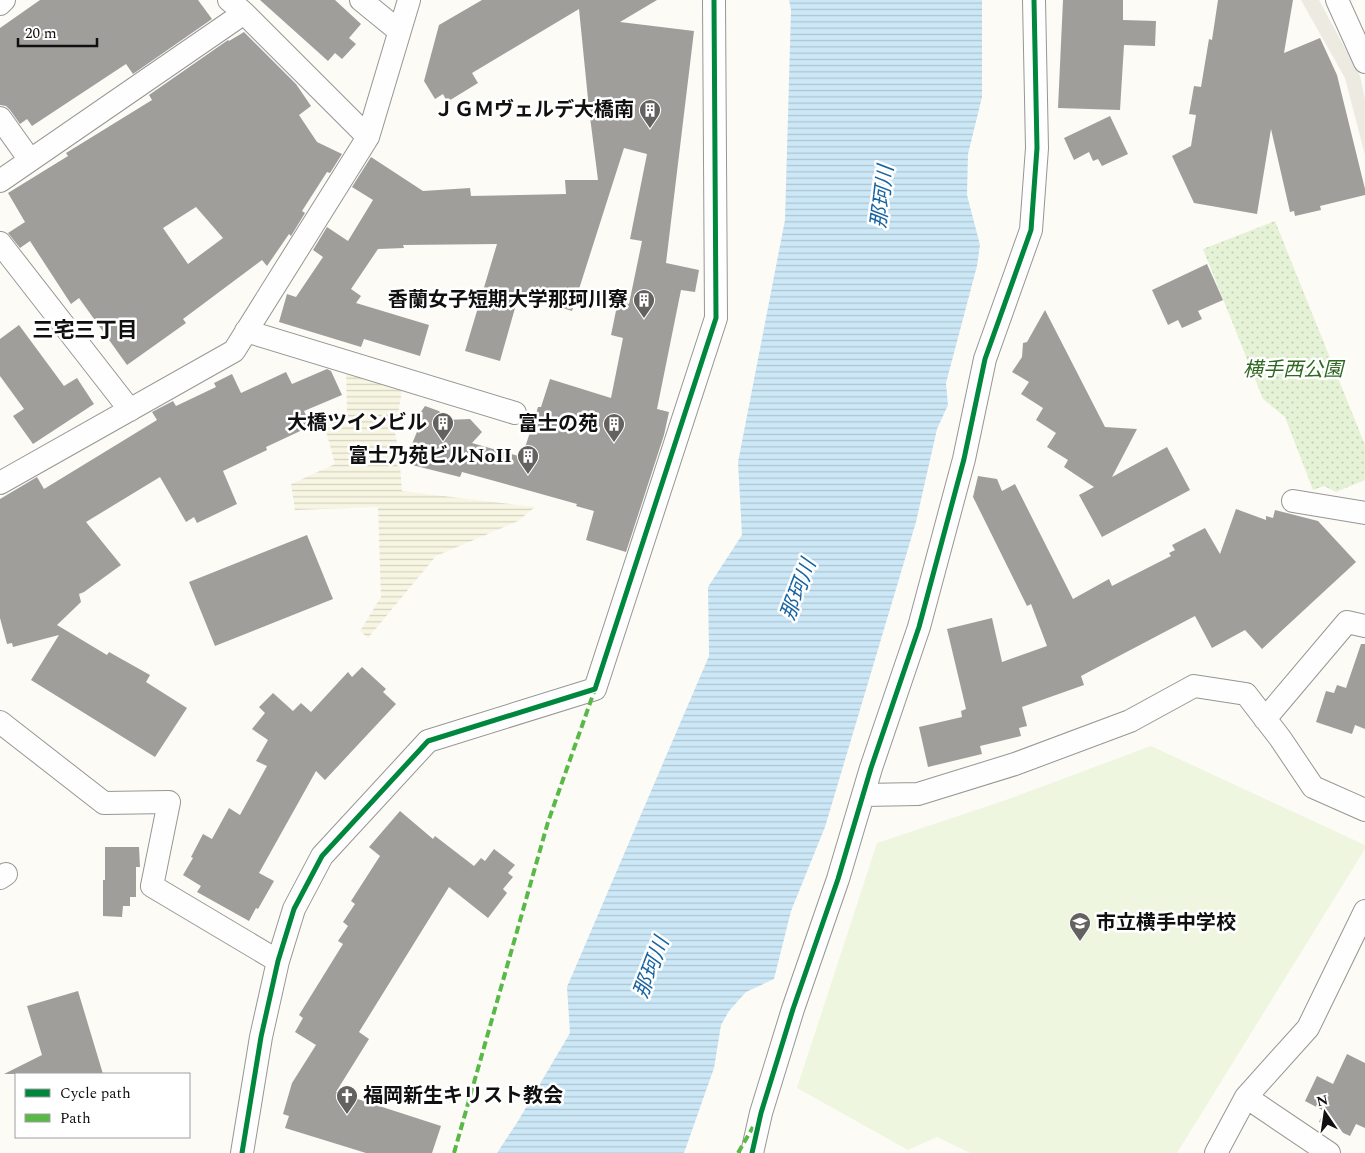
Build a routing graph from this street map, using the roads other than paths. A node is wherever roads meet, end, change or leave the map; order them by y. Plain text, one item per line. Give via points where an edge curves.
1 (4, 0) edge
2 (361, 0) edge
3 (409, 0) edge
4 (714, 0) edge
5 (1034, 0) edge
6 (1337, 0) edge
7 (0, 4) edge
8 (236, 6) edge
9 (399, 31) junction
10 (1365, 62) edge
11 (0, 118) edge
12 (368, 137) junction
13 (30, 160) junction
14 (0, 181) edge
15 (0, 242) edge
16 (246, 332) junction
17 (130, 410) junction
18 (515, 414) dead end
19 (0, 483) edge
20 (1293, 502) dead end
21 (1365, 513) edge
22 (1365, 626) edge
23 (1265, 719) junction
24 (0, 722) edge
25 (864, 795) junction
26 (1365, 810) edge
27 (1365, 911) edge
28 (278, 961) junction
29 (1246, 1097) junction
30 (242, 1153) edge
31 (752, 1153) edge
32 (1216, 1153) edge
33 (1329, 1153) edge

1 - 7 street
2 - 9 street
3 - 9 street
4 - 28 street via 716,318 595,689 428,741 322,856 294,909
5 - 25 street via 1036,148 1031,230 985,359 964,459 921,618
6 - 10 street
8 - 12 street
8 - 13 street
9 - 12 street
11 - 13 street
12 - 16 street
13 - 14 street
15 - 17 street
16 - 17 street via 234,351
16 - 18 street
17 - 19 street
20 - 21 street
22 - 23 street via 1347,622
23 - 25 street via 1246,694 1194,686 1130,721 1014,764 918,794
23 - 26 street via 1313,787
24 - 28 street via 104,803 169,802 152,886
25 - 31 street via 793,1009
27 - 29 street via 1308,1028
28 - 30 street via 261,1037
29 - 32 street
29 - 33 street

